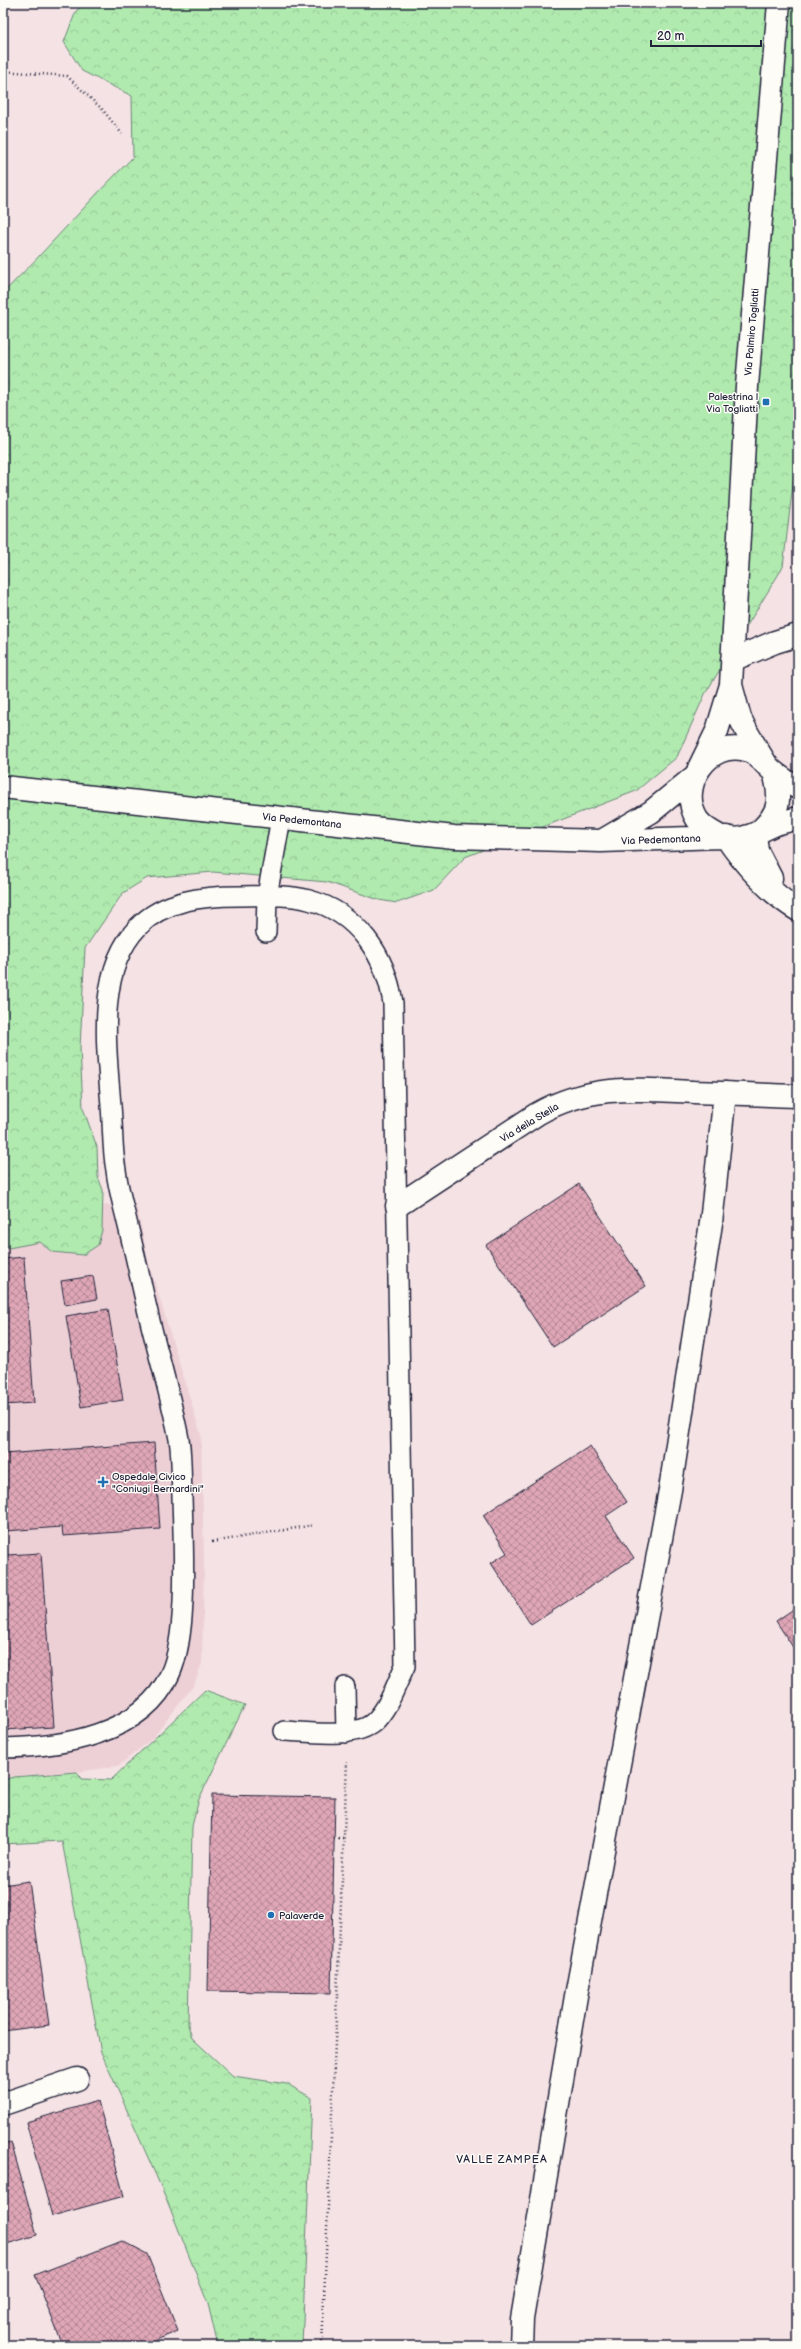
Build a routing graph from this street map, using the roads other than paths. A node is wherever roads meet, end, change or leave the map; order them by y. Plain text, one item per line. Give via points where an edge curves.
1 (779, 3) edge
2 (798, 635) edge
3 (732, 660) junction
4 (731, 685) junction
5 (770, 768) junction
6 (697, 772) junction
7 (3, 787) edge
8 (798, 788) edge
9 (281, 818) junction
10 (798, 818) edge
11 (757, 833) junction
12 (724, 837) junction
13 (601, 841) junction
14 (267, 896) junction
15 (797, 910) edge
16 (266, 932) dead end
17 (725, 1093) junction
18 (798, 1096) edge
19 (397, 1206) junction
20 (345, 1686) dead end
21 (284, 1731) dead end
22 (346, 1733) junction
23 (3, 1748) edge
24 (78, 2079) dead end
25 (3, 2104) edge
26 (521, 2346) edge

1 - 3 street, Via Palmiro Togliatti via 747,386
2 - 3 street
3 - 4 street, Via Palmiro Togliatti
4 - 5 street, Via Palmiro Togliatti via 743,723
4 - 6 street, Via Palmiro Togliatti via 717,731
5 - 6 street, Via Pedemontana via 752,753 733,749 708,758
5 - 8 street, Via Pedemontana
5 - 11 street via 780,793 777,808 770,822
6 - 12 street, Via Pedemontana via 691,782 690,801 697,819 707,829
6 - 13 street, Via Pedemontana via 651,812
7 - 9 street, Via Pedemontana
9 - 13 street, Via Pedemontana via 454,837
9 - 14 lane
10 - 11 street, Via Pedemontana
11 - 12 street, Via Pedemontana via 738,839
11 - 15 street via 757,851 764,868 782,896
12 - 13 street, Via Pedemontana
12 - 15 street via 776,893
14 - 16 lane
14 - 19 lane via 308,900 336,912 366,937 384,965 393,1003
14 - 23 lane via 199,897 170,905 147,919 131,935 120,955 113,974 108,1002 107,1036 116,1170 180,1442 183,1547 178,1648 170,1676 150,1703 125,1722 83,1739 41,1747
17 - 18 street, Via della Stella
17 - 19 street, Via della Stella via 622,1088 573,1098 537,1114
17 - 26 street via 712,1223 670,1490 576,1996 522,2319
19 - 22 lane via 405,1666 387,1704 373,1722
20 - 22 lane
21 - 22 lane
24 - 25 street

